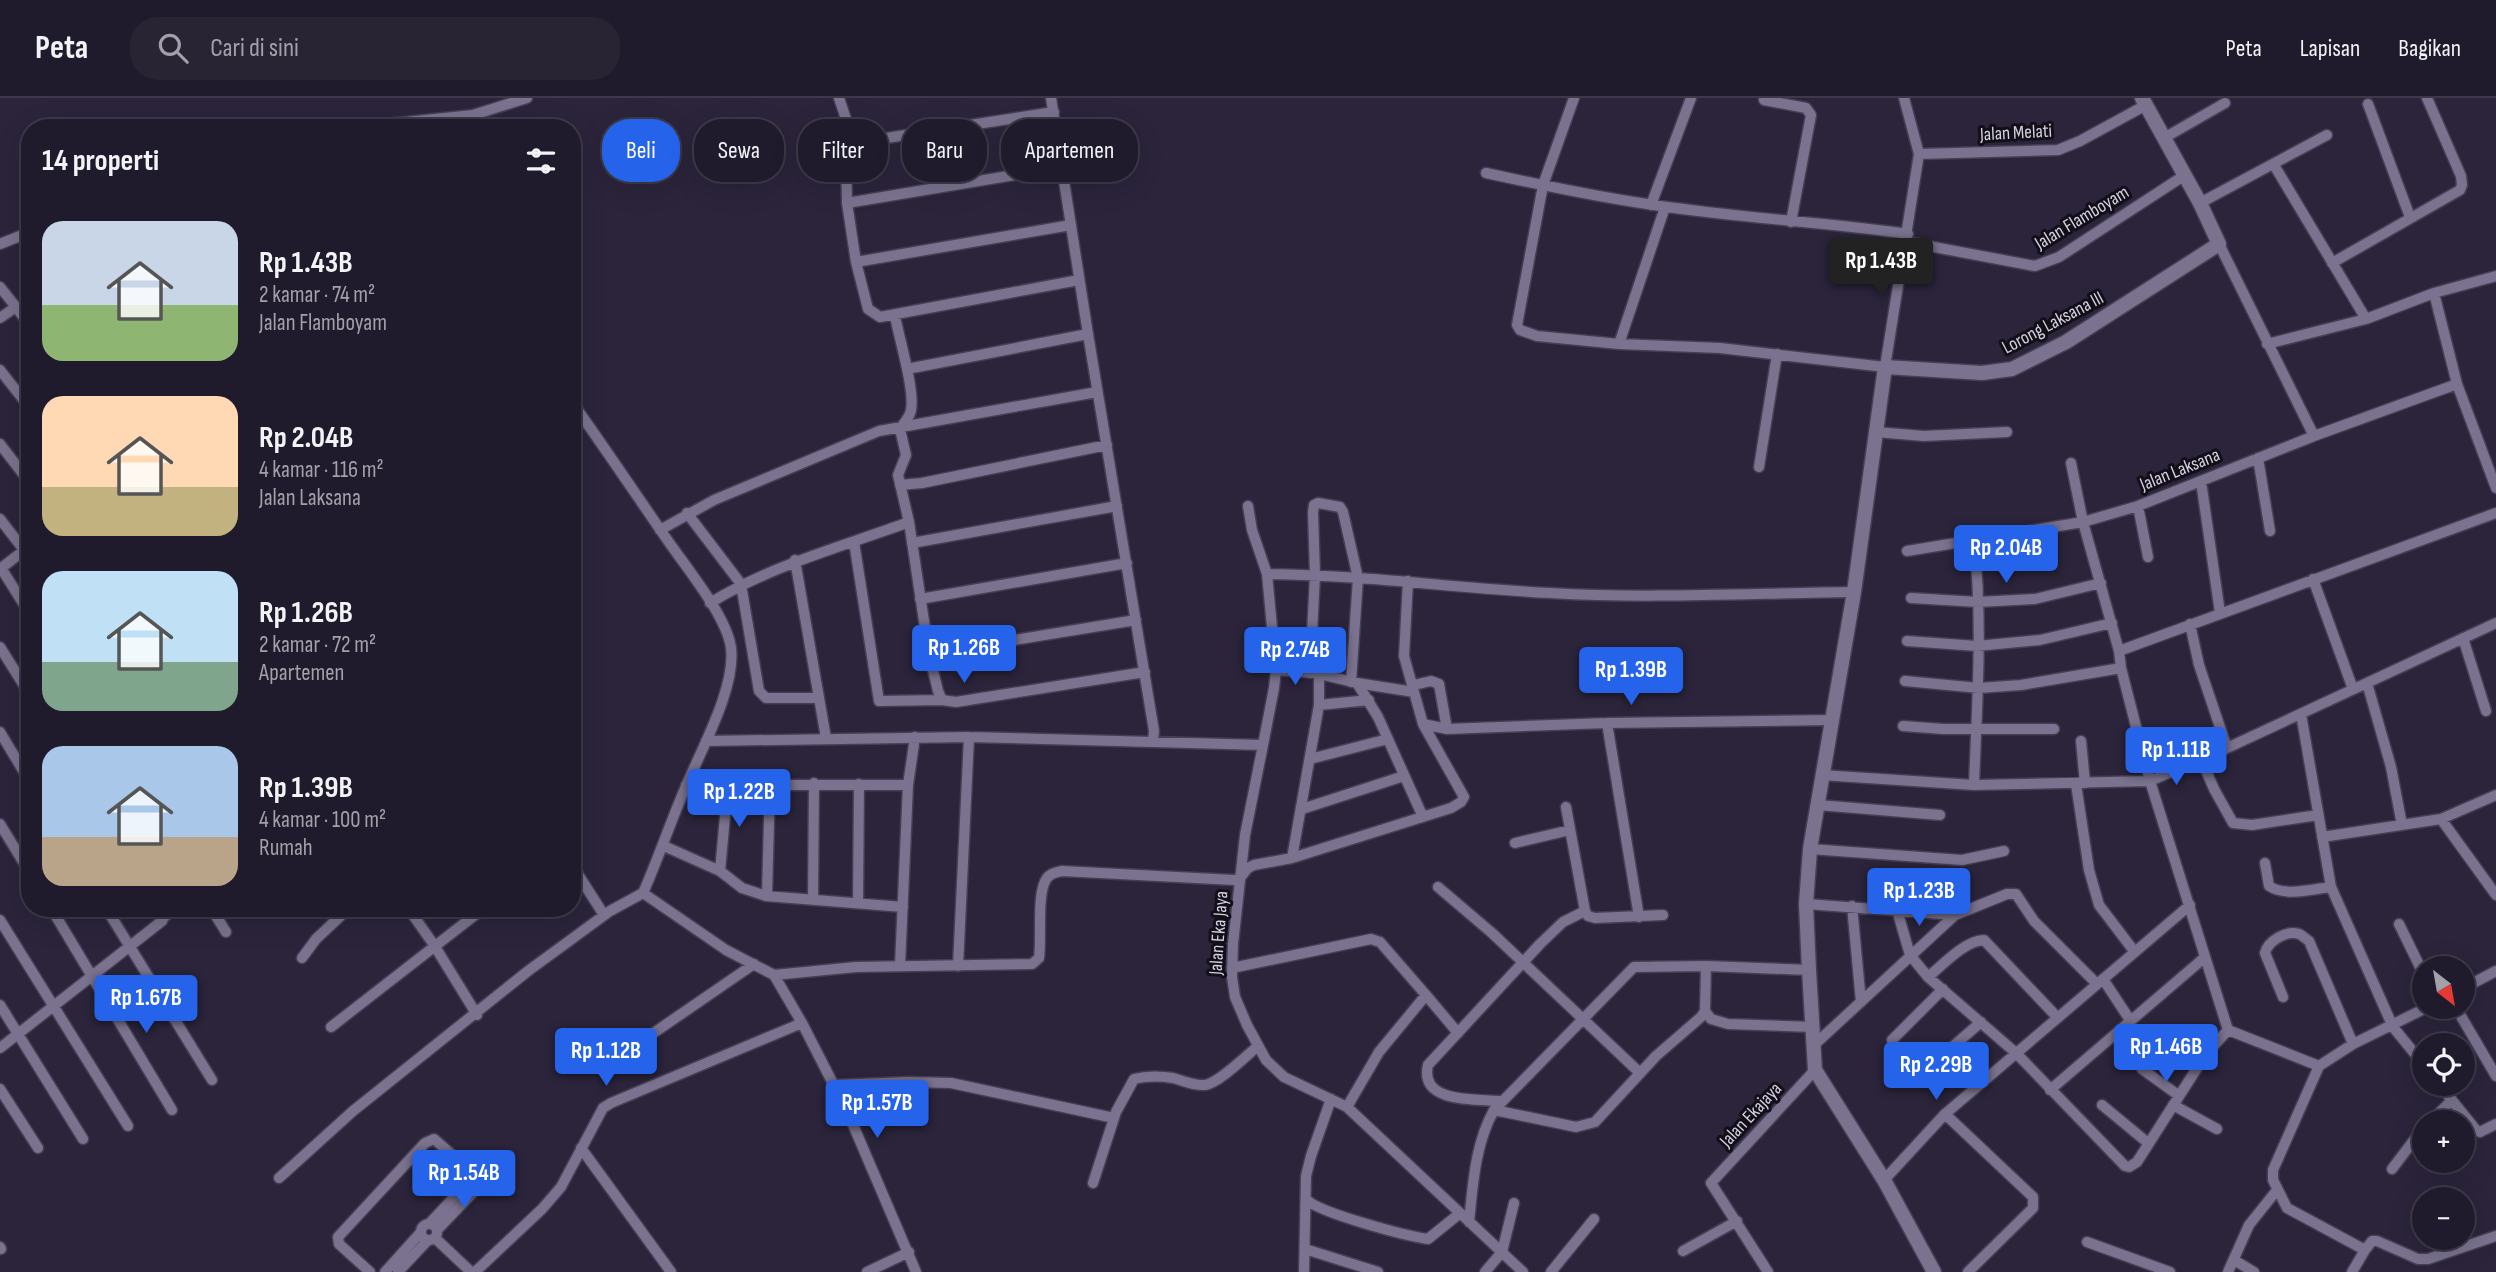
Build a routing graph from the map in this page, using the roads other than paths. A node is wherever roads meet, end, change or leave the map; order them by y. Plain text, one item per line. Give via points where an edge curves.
1 (527, 98) edge
2 (839, 98) edge
3 (1051, 98) edge
4 (1574, 98) edge
5 (1691, 98) edge
6 (1904, 98) edge
7 (2427, 98) edge
8 (1764, 100) dead end
9 (2144, 101) edge
10 (2225, 103) dead end
11 (2368, 104) dead end
12 (1054, 112) junction
13 (473, 115) junction
14 (435, 119) edge
15 (473, 119) edge
16 (846, 119) edge
17 (1055, 119) edge
18 (2327, 135) dead end
19 (888, 138) edge
20 (2164, 138) junction
21 (1919, 154) junction
22 (2274, 164) junction
23 (1486, 173) dead end
24 (2185, 176) junction
25 (1001, 177) edge
26 (847, 182) edge
27 (1064, 182) edge
28 (1543, 185) junction
29 (847, 203) junction
30 (2200, 203) junction
31 (1651, 205) junction
32 (1665, 207) junction
33 (2410, 218) junction
34 (1791, 222) junction
35 (1071, 225) junction
36 (21, 236) edge
37 (1908, 238) junction
38 (0, 244) edge
39 (2219, 244) junction
40 (856, 262) junction
41 (2332, 263) junction
42 (2496, 276) edge
43 (1079, 281) junction
44 (0, 287) edge
45 (2434, 293) junction
46 (16, 307) junction
47 (21, 314) edge
48 (895, 316) junction
49 (0, 318) edge
50 (2366, 319) junction
51 (1088, 334) junction
52 (1619, 344) junction
53 (2267, 344) junction
54 (1777, 354) junction
55 (1885, 367) junction
56 (906, 369) junction
57 (0, 370) edge
58 (2457, 384) junction
59 (1097, 392) junction
60 (21, 397) edge
61 (581, 415) edge
62 (902, 425) junction
63 (1876, 432) junction
64 (2007, 432) dead end
65 (2314, 436) junction
66 (0, 444) edge
67 (1107, 445) junction
68 (2258, 458) junction
69 (2071, 463) dead end
70 (1759, 467) dead end
71 (21, 471) edge
72 (2201, 481) junction
73 (900, 485) junction
74 (2496, 488) edge
75 (1117, 506) junction
76 (1248, 506) dead end
77 (2138, 506) junction
78 (687, 513) junction
79 (2496, 513) edge
80 (0, 519) edge
81 (909, 522) junction
82 (2083, 522) junction
83 (660, 530) junction
84 (2270, 531) dead end
85 (1974, 541) junction
86 (21, 542) edge
87 (854, 542) junction
88 (912, 543) junction
89 (1907, 551) dead end
90 (21, 553) edge
91 (2148, 557) dead end
92 (795, 560) junction
93 (1127, 563) junction
94 (1, 568) edge
95 (1267, 574) junction
96 (1315, 575) junction
97 (1358, 578) junction
98 (2313, 579) junction
99 (1408, 581) junction
100 (2101, 583) junction
101 (741, 584) junction
102 (1854, 592) junction
103 (920, 598) junction
104 (1911, 598) dead end
105 (21, 600) edge
106 (1978, 602) junction
107 (710, 603) junction
108 (2220, 613) junction
109 (1136, 620) junction
110 (2112, 623) junction
111 (2190, 624) junction
112 (2496, 624) edge
113 (2463, 638) junction
114 (1907, 640) dead end
115 (1977, 646) junction
116 (0, 647) edge
117 (2119, 651) junction
118 (929, 654) junction
119 (2121, 668) junction
120 (1276, 670) junction
121 (1145, 672) junction
122 (1315, 674) junction
123 (21, 681) edge
124 (1905, 681) dead end
125 (1354, 682) junction
126 (2367, 683) junction
127 (1979, 688) junction
128 (1414, 689) junction
129 (2353, 689) junction
130 (819, 698) junction
131 (942, 700) junction
132 (1369, 700) junction
133 (1319, 705) junction
134 (2486, 711) dead end
135 (2301, 714) junction
136 (1831, 720) junction
137 (1607, 723) junction
138 (1423, 724) junction
139 (1903, 726) dead end
140 (1447, 729) junction
141 (2054, 729) dead end
142 (1976, 730) junction
143 (0, 732) edge
144 (915, 737) junction
145 (969, 737) junction
146 (826, 738) junction
147 (1388, 740) junction
148 (706, 741) junction
149 (1153, 741) junction
150 (2081, 741) dead end
151 (1262, 745) junction
152 (2227, 748) junction
153 (1310, 759) junction
154 (2201, 759) junction
155 (21, 767) edge
156 (1821, 775) junction
157 (1404, 776) junction
158 (2150, 781) junction
159 (814, 783) junction
160 (728, 784) junction
161 (770, 784) junction
162 (859, 784) junction
163 (2080, 784) junction
164 (686, 785) junction
165 (908, 785) junction
166 (1975, 785) junction
167 (2496, 796) edge
168 (1818, 805) junction
169 (1566, 807) dead end
170 (1302, 809) junction
171 (1940, 815) dead end
172 (2318, 815) junction
173 (1423, 817) junction
174 (2441, 818) junction
175 (0, 824) edge
176 (2402, 825) junction
177 (1570, 830) junction
178 (2322, 837) junction
179 (1515, 844) dead end
180 (664, 846) junction
181 (1810, 849) junction
182 (2004, 851) dead end
183 (21, 858) edge
184 (1292, 858) junction
185 (2265, 863) dead end
186 (720, 871) junction
187 (1240, 878) junction
188 (581, 879) edge
189 (1438, 887) dead end
190 (2331, 887) junction
191 (643, 893) junction
192 (767, 895) junction
193 (2496, 895) edge
194 (813, 900) junction
195 (858, 903) junction
196 (1806, 904) junction
197 (2190, 905) junction
198 (1852, 906) junction
199 (903, 907) junction
200 (1897, 910) junction
201 (1585, 911) junction
202 (604, 915) junction
203 (1663, 915) dead end
204 (1955, 915) junction
205 (56, 917) edge
206 (112, 917) edge
207 (158, 917) edge
208 (217, 917) edge
209 (339, 917) edge
210 (414, 917) edge
211 (472, 917) edge
212 (1639, 917) junction
213 (0, 920) edge
214 (2399, 924) dead end
215 (226, 932) dead end
216 (434, 945) junction
217 (130, 947) junction
218 (2134, 951) junction
219 (1910, 954) junction
220 (2415, 956) edge
221 (302, 958) dead end
222 (2204, 958) junction
223 (1523, 963) junction
224 (754, 964) junction
225 (900, 965) junction
226 (958, 966) junction
227 (1706, 966) junction
228 (1232, 968) junction
229 (1809, 970) junction
230 (2493, 973) edge
231 (774, 975) junction
232 (92, 976) junction
233 (1928, 977) junction
234 (2100, 982) junction
235 (2475, 982) edge
236 (2496, 985) edge
237 (1943, 989) junction
238 (1426, 995) junction
239 (2283, 997) dead end
240 (1861, 1002) junction
241 (0, 1005) edge
242 (54, 1006) junction
243 (1704, 1011) junction
244 (477, 1015) junction
245 (2412, 1016) edge
246 (2057, 1017) junction
247 (1584, 1019) junction
248 (2463, 1019) edge
249 (2130, 1020) junction
250 (1982, 1022) junction
251 (802, 1023) junction
252 (331, 1027) dead end
253 (1814, 1027) junction
254 (2393, 1027) junction
255 (2228, 1030) junction
256 (655, 1031) dead end
257 (1458, 1032) junction
258 (18, 1034) junction
259 (1892, 1040) dead end
260 (2353, 1044) junction
261 (1258, 1046) junction
262 (1814, 1046) junction
263 (0, 1048) edge
264 (2412, 1050) edge
265 (2015, 1053) junction
266 (1934, 1063) dead end
267 (2319, 1066) junction
268 (2141, 1069) dead end
269 (1815, 1070) junction
270 (1640, 1073) junction
271 (2496, 1076) edge
272 (212, 1080) dead end
273 (834, 1085) junction
274 (0, 1088) edge
275 (2050, 1090) junction
276 (2449, 1096) edge
277 (1331, 1099) junction
278 (2176, 1100) junction
279 (2452, 1100) junction
280 (1498, 1105) junction
281 (2102, 1105) dead end
282 (1347, 1107) junction
283 (173, 1110) dead end
284 (2442, 1110) edge
285 (1945, 1114) junction
286 (1114, 1118) junction
287 (2496, 1124) edge
288 (128, 1126) dead end
289 (2217, 1129) dead end
290 (83, 1139) dead end
291 (2147, 1143) junction
292 (2412, 1143) edge
293 (37, 1148) dead end
294 (581, 1148) junction
295 (2392, 1170) dead end
296 (279, 1178) dead end
297 (1884, 1180) junction
298 (1093, 1183) dead end
299 (2277, 1190) junction
300 (1307, 1200) junction
301 (1514, 1203) dead end
302 (1459, 1214) junction
303 (1594, 1219) dead end
304 (1469, 1222) junction
305 (1737, 1222) junction
306 (430, 1233) junction
307 (2496, 1237) edge
308 (2087, 1242) dead end
309 (1305, 1249) junction
310 (2365, 1250) junction
311 (1683, 1251) dead end
312 (909, 1252) junction
313 (1502, 1252) junction
314 (2428, 1259) junction
315 (2234, 1260) junction
316 (370, 1272) edge
317 (385, 1272) edge
318 (398, 1272) edge
319 (473, 1272) edge
320 (671, 1272) edge
321 (867, 1272) edge
322 (916, 1272) edge
323 (1304, 1272) edge
324 (1378, 1272) edge
325 (1485, 1272) edge
326 (1523, 1272) edge
327 (1551, 1272) edge
328 (1768, 1272) edge
329 (1934, 1272) edge
330 (1968, 1272) edge
331 (2170, 1272) edge
332 (2228, 1272) edge
333 (2254, 1272) edge
334 (2352, 1272) edge
335 (2421, 1272) edge

1 - 13 street
2 - 16 street
3 - 12 street
4 - 28 street
5 - 31 street
6 - 21 street
7 - 33 street via 2462,185 2451,197
8 - 34 street via 1806,108 1811,115
9 - 20 street
9 - 21 street, Jalan Melati via 2058,150
10 - 20 street
11 - 33 street
12 - 17 street
12 - 19 street
13 - 14 street
13 - 15 street
18 - 22 street
20 - 24 street
21 - 37 street
22 - 30 street
22 - 41 street
23 - 28 street, Jalan Flamboyam
24 - 30 street
24 - 37 street, Jalan Flamboyam via 2059,257 2035,266
25 - 29 street
26 - 29 street
27 - 35 street
28 - 31 street, Jalan Flamboyam
28 - 52 street via 1517,325 1523,333
29 - 40 street
30 - 39 street
31 - 32 street, Jalan Flamboyam
32 - 34 street, Jalan Flamboyam
32 - 52 street
33 - 41 street
34 - 37 street, Jalan Flamboyam via 1857,227
35 - 40 street
35 - 43 street
36 - 38 street
37 - 55 street
39 - 53 street
39 - 55 street, Lorong Laksana III via 2066,342 2012,369 1982,373
40 - 48 street via 868,309 880,317
41 - 50 street
42 - 45 street
43 - 48 street
43 - 51 street
44 - 46 street
45 - 50 street
45 - 58 street
46 - 47 street
46 - 49 street
48 - 56 street
50 - 53 street
51 - 56 street
51 - 59 street
52 - 54 street
53 - 65 street
54 - 55 street
54 - 70 street
55 - 63 street
56 - 62 street via 912,408
57 - 60 street
58 - 65 street, Jalan Laksana
58 - 74 street
59 - 62 street
59 - 67 street
61 - 83 street
62 - 73 street via 899,433 906,455 898,471
62 - 78 street
63 - 64 street via 1924,436
63 - 102 street
65 - 68 street, Jalan Laksana
66 - 71 street
67 - 73 street
67 - 75 street
68 - 72 street, Jalan Laksana
68 - 84 street
69 - 82 street
72 - 77 street, Jalan Laksana
72 - 108 street
73 - 81 street
75 - 88 street
75 - 93 street
76 - 95 street, Jalan Eka Jaya
77 - 82 street, Jalan Laksana
77 - 91 street
78 - 83 street
78 - 101 street
79 - 98 street
80 - 86 street
81 - 87 street
81 - 88 street
82 - 85 street, Jalan Laksana
82 - 100 street
83 - 107 street
85 - 89 street, Jalan Laksana
85 - 106 street
87 - 92 street
87 - 131 street via 879,701
88 - 103 street
90 - 94 street
92 - 101 street
92 - 130 street
93 - 103 street
93 - 109 street
94 - 105 street
95 - 96 street
95 - 120 street, Jalan Eka Jaya
96 - 97 street
96 - 97 street via 1313,512 1318,503 1340,507 1343,512
96 - 122 street
97 - 99 street
97 - 125 street
98 - 108 street
98 - 129 street
99 - 102 street via 1564,594
99 - 128 street via 1404,656
100 - 106 street via 2035,599
100 - 110 street
101 - 107 street
101 - 130 street via 759,691 766,698
102 - 136 street
103 - 118 street
104 - 106 street
106 - 115 street
107 - 148 street via 727,631 731,649 730,669
108 - 111 street
109 - 118 street
109 - 121 street
110 - 115 street via 2040,640
110 - 117 street
111 - 117 street
111 - 152 street
112 - 113 street
113 - 126 street
113 - 134 street
114 - 115 street
115 - 127 street
116 - 123 street
117 - 119 street
118 - 131 street
119 - 127 street
119 - 158 street
120 - 122 street
120 - 151 street, Jalan Eka Jaya
121 - 131 street via 956,702
121 - 149 street
122 - 125 street
122 - 133 street
124 - 127 street
125 - 128 street
125 - 132 street
126 - 129 street
126 - 176 street
127 - 142 street
128 - 138 street
128 - 140 street via 1431,681 1439,684
129 - 135 street
130 - 146 street
132 - 133 street
132 - 147 street
133 - 153 street
135 - 152 street
135 - 172 street
136 - 137 street
136 - 156 street
137 - 140 street
137 - 212 street
138 - 140 street
138 - 173 street via 1464,797
139 - 142 street
141 - 142 street
142 - 166 street
143 - 155 street
144 - 145 street
144 - 146 street
144 - 165 street
145 - 149 street
145 - 226 street
146 - 148 street
147 - 153 street
147 - 157 street
148 - 164 street
149 - 151 street
150 - 163 street
151 - 187 street, Jalan Eka Jaya
152 - 154 street
153 - 170 street
154 - 158 street
154 - 172 street via 2233,823 2252,825
156 - 166 street
156 - 168 street
157 - 170 street
157 - 173 street
158 - 163 street
158 - 197 street
159 - 161 street
159 - 162 street
159 - 194 street
160 - 161 street
160 - 164 street
160 - 186 street
161 - 192 street
162 - 165 street
162 - 195 street
163 - 166 street
163 - 218 street via 2089,870 2099,905
164 - 180 street
165 - 199 street
167 - 174 street
168 - 171 street
168 - 181 street
169 - 177 street
170 - 184 street
172 - 178 street
173 - 184 street
174 - 176 street
174 - 193 street
175 - 183 street
176 - 178 street
177 - 179 street
177 - 201 street
178 - 190 street
180 - 186 street
180 - 191 street
181 - 182 street via 1962,860
181 - 196 street
184 - 187 street via 1248,868
185 - 190 street via 2269,886 2275,891
186 - 192 street via 742,888
187 - 226 street via 1054,873 1044,885 1039,958 1024,965
187 - 228 street, Jalan Eka Jaya
188 - 202 street
189 - 223 street
190 - 254 street
191 - 202 street
191 - 224 street
192 - 194 street
194 - 195 street
195 - 199 street
196 - 198 street
196 - 229 street
197 - 218 street
197 - 222 street
198 - 200 street
198 - 240 street
199 - 225 street
200 - 204 street
200 - 219 street
201 - 212 street via 1595,918
201 - 223 street via 1563,922
202 - 244 street
203 - 212 street
204 - 219 street
204 - 234 street via 2016,894 2034,921
205 - 232 street
206 - 217 street
207 - 217 street
208 - 215 street
209 - 221 street
210 - 216 street
211 - 216 street
213 - 242 street
214 - 220 street
216 - 244 street
216 - 252 street
217 - 232 street
217 - 272 street
218 - 234 street
219 - 233 street
219 - 240 street
222 - 249 street
222 - 255 street
223 - 247 street
223 - 257 street
224 - 231 street
224 - 256 street
225 - 226 street
225 - 231 street
227 - 229 street
227 - 243 street
227 - 247 street via 1633,967
228 - 238 street via 1371,939 1380,942
228 - 261 street, Jalan Eka Jaya via 1235,997
229 - 253 street
230 - 235 street
230 - 236 street
231 - 251 street
232 - 242 street
232 - 283 street
233 - 237 street
233 - 246 street via 1983,940
234 - 246 street
234 - 249 street
237 - 250 street
237 - 259 street
238 - 257 street
238 - 282 street via 1379,1052
239 - 260 street via 2265,953 2271,941 2300,934 2309,941
240 - 262 street
241 - 258 street
242 - 258 street
242 - 288 street
243 - 253 street via 1711,1019 1728,1024
243 - 270 street
244 - 296 street via 353,1111
245 - 254 street
246 - 265 street
247 - 270 street
247 - 280 street
248 - 271 street
249 - 275 street
250 - 265 street
250 - 266 street
251 - 273 street
251 - 294 street via 611,1103 598,1114
253 - 262 street
254 - 260 street
254 - 264 street
255 - 267 street
255 - 278 street
257 - 280 street via 1428,1065 1427,1081 1440,1093
258 - 263 street
258 - 290 street
260 - 267 street
261 - 277 street, Jalan Eka Jaya via 1284,1077
261 - 286 street via 1207,1085 1172,1078 1134,1079
262 - 269 street
265 - 275 street
265 - 285 street
267 - 299 street via 2273,1170
268 - 278 street
269 - 297 street
269 - 305 street, Jalan Ekajaya via 1711,1183
270 - 280 street via 1586,1126
273 - 286 street via 951,1083
273 - 312 street
274 - 293 street
275 - 291 street via 2125,1166 2137,1161
276 - 279 street
277 - 282 street, Jalan Eka Jaya
277 - 300 street via 1311,1156 1304,1189
278 - 289 street
278 - 291 street
279 - 284 street
279 - 287 street via 2476,1130
280 - 304 street via 1482,1136
281 - 291 street
282 - 302 street, Jalan Eka Jaya
285 - 297 street
285 - 330 street via 2035,1203
286 - 298 street
292 - 295 street
294 - 319 street via 555,1194
294 - 320 street
297 - 329 street
299 - 310 street via 2287,1208
299 - 315 street via 2249,1226
300 - 302 street via 1333,1213 1428,1239
300 - 309 street
301 - 313 street
302 - 304 street, Jalan Eka Jaya
303 - 327 street
304 - 313 street, Jalan Eka Jaya
305 - 311 street
305 - 328 street
306 - 316 street via 483,1181 438,1141 430,1140 338,1237 339,1244
306 - 317 street
306 - 318 street
306 - 319 street
307 - 314 street
308 - 331 street
309 - 323 street
309 - 324 street
310 - 314 street via 2377,1241
310 - 334 street
312 - 321 street
312 - 322 street
313 - 325 street
313 - 326 street, Jalan Eka Jaya
314 - 335 street
315 - 332 street
315 - 333 street

